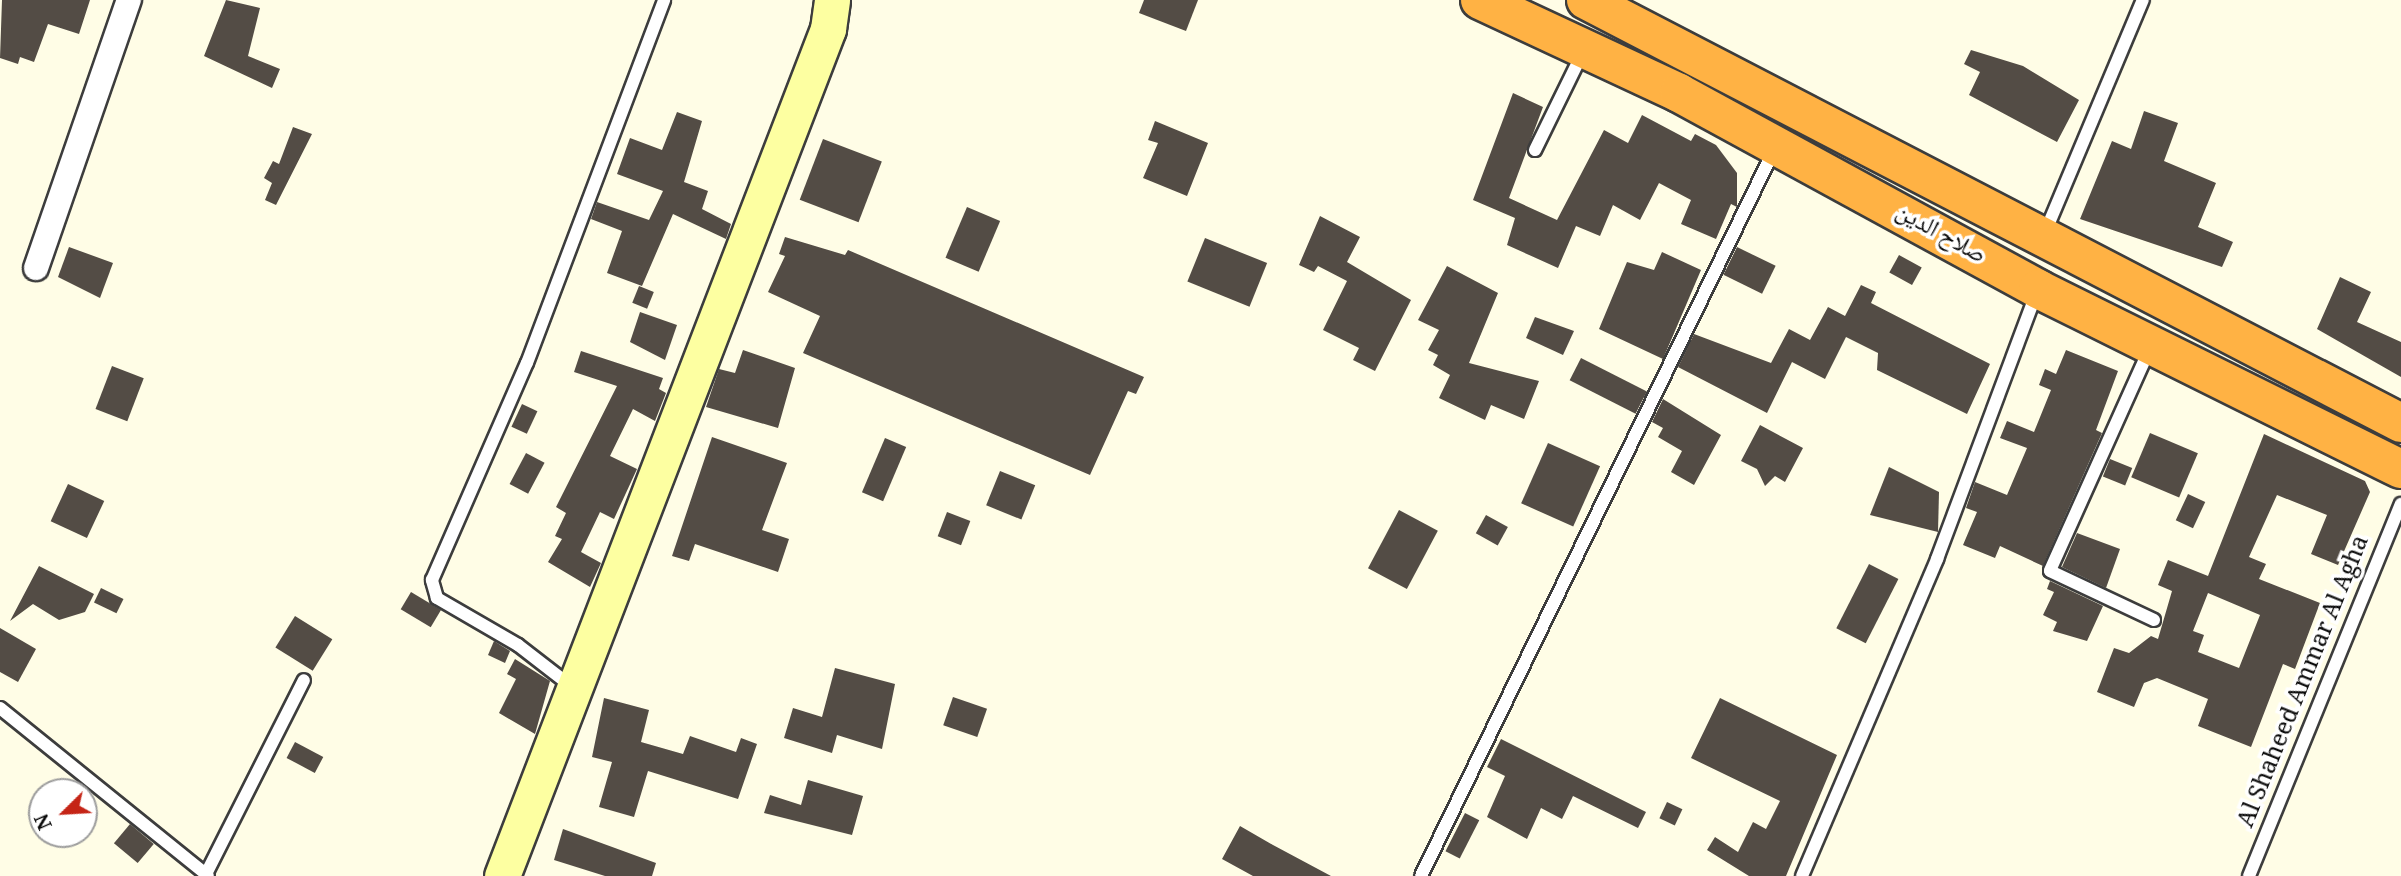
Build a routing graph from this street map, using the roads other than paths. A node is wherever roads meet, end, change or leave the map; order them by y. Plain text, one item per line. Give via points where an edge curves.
1 (129, 0) edge
2 (664, 0) edge
3 (848, 0) edge
4 (1480, 0) edge
5 (1586, 0) edge
6 (2143, 0) edge
7 (830, 15) edge
8 (1624, 17) junction
9 (1589, 50) junction
10 (1776, 144) junction
11 (1535, 150) dead end
12 (2042, 242) junction
13 (36, 268) dead end
14 (2038, 289) junction
15 (2152, 345) junction
16 (2401, 423) edge
17 (2401, 469) edge
18 (2401, 504) edge
19 (2154, 620) dead end
20 (304, 680) dead end
21 (573, 688) junction
22 (0, 708) edge
23 (207, 875) edge
24 (502, 876) edge
25 (1421, 876) edge
26 (1802, 876) edge
27 (2249, 876) edge

1 - 13 street
2 - 21 lane via 527,363 432,580 437,598 518,645
3 - 7 main road
4 - 9 highway, صلاح الدين
5 - 8 highway, صلاح الدين
6 - 12 lane
7 - 21 main road
8 - 9 highway via 1591,24
8 - 12 highway, صلاح الدين
9 - 10 highway, صلاح الدين
9 - 11 lane
10 - 14 highway, صلاح الدين
10 - 25 lane
12 - 16 highway, صلاح الدين
14 - 15 highway, صلاح الدين
14 - 26 lane via 1937,559
15 - 17 highway, صلاح الدين
15 - 19 lane via 2050,572
18 - 27 lane, Al Shaheed Ammar Al Agha
20 - 23 lane
21 - 24 main road
22 - 23 lane

